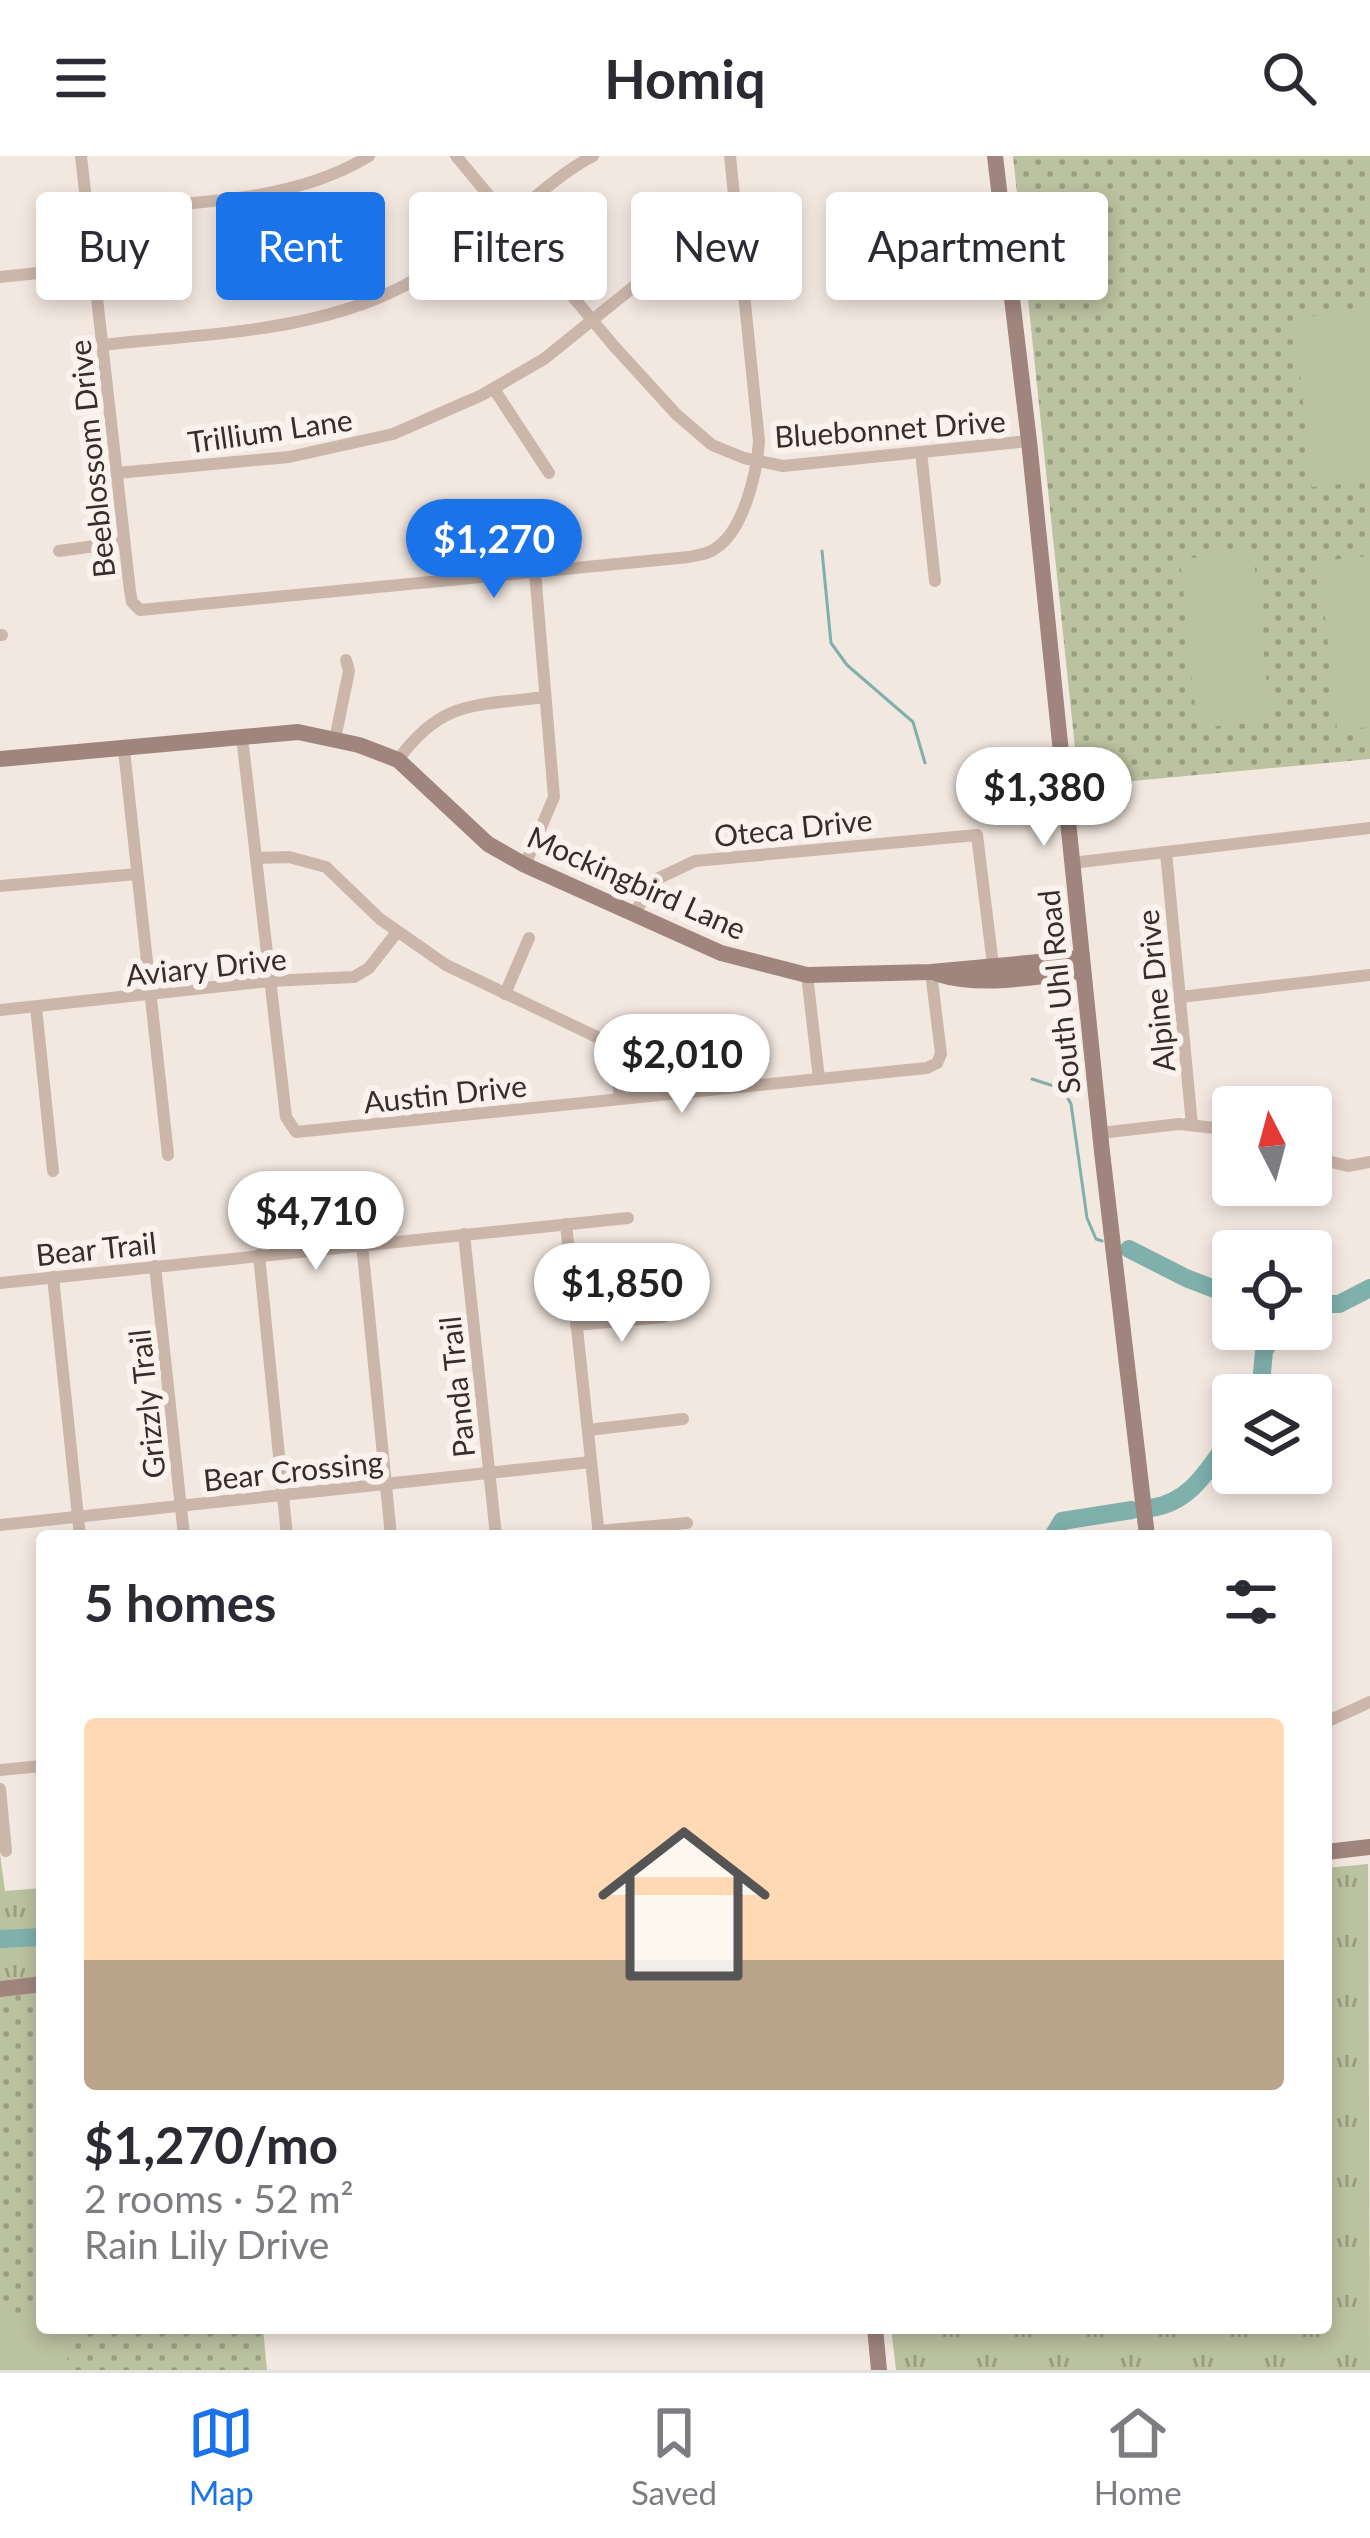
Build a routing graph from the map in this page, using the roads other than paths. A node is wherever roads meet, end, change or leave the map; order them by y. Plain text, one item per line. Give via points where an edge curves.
1 (81, 156) edge
2 (369, 156) edge
3 (456, 156) edge
4 (593, 156) edge
5 (730, 156) edge
6 (994, 156) edge
7 (86, 192) edge
8 (486, 192) edge
9 (541, 192) edge
10 (734, 192) edge
11 (192, 201) edge
12 (36, 273) edge
13 (0, 277) edge
14 (409, 282) edge
15 (631, 288) edge
16 (98, 300) edge
17 (575, 300) edge
18 (745, 300) edge
19 (592, 320) junction
20 (103, 345) junction
21 (494, 389) junction
22 (1029, 441) junction
23 (920, 452) junction
24 (758, 461) junction
25 (117, 473) junction
26 (549, 473) dead end
27 (124, 542) junction
28 (58, 551) dead end
29 (535, 572) junction
30 (935, 581) dead end
31 (346, 660) dead end
32 (545, 697) junction
33 (242, 737) junction
34 (334, 739) junction
35 (124, 750) junction
36 (0, 759) edge
37 (398, 760) junction
38 (1370, 828) edge
39 (1166, 852) junction
40 (256, 858) junction
41 (1072, 863) junction
42 (525, 865) junction
43 (137, 874) junction
44 (0, 886) edge
45 (634, 913) junction
46 (397, 932) junction
47 (529, 938) dead end
48 (1083, 965) junction
49 (931, 972) junction
50 (994, 973) junction
51 (807, 975) junction
52 (1370, 975) edge
53 (269, 981) junction
54 (505, 994) junction
55 (150, 996) junction
56 (1180, 997) junction
57 (36, 1007) junction
58 (0, 1010) edge
59 (819, 1079) junction
60 (620, 1099) junction
61 (1192, 1126) junction
62 (1212, 1128) edge
63 (1100, 1133) junction
64 (168, 1155) dead end
65 (1332, 1162) edge
66 (1370, 1162) edge
67 (53, 1171) dead end
68 (628, 1218) dead end
69 (566, 1224) junction
70 (464, 1234) junction
71 (362, 1244) junction
72 (259, 1256) junction
73 (155, 1266) junction
74 (53, 1277) junction
75 (0, 1283) edge
76 (663, 1317) dead end
77 (576, 1325) junction
78 (683, 1419) dead end
79 (588, 1430) junction
80 (591, 1462) junction
81 (489, 1473) junction
82 (386, 1484) junction
83 (283, 1496) junction
84 (181, 1506) junction
85 (78, 1517) junction
86 (687, 1523) dead end
87 (0, 1525) edge
88 (79, 1530) edge
89 (183, 1530) edge
90 (286, 1530) edge
91 (391, 1530) edge
92 (495, 1530) edge
93 (599, 1530) edge
94 (625, 1530) edge
95 (1146, 1530) edge
96 (1370, 1702) edge
97 (1332, 1719) edge
98 (36, 1767) edge
99 (0, 1770) edge
100 (0, 1790) edge
101 (1370, 1847) edge
102 (6, 1851) dead end
103 (1332, 1851) edge
104 (36, 1985) edge
105 (0, 1989) edge
106 (876, 2334) edge
107 (879, 2370) edge

1 - 7 street, Beeblossom Drive
2 - 11 street via 256,195
3 - 8 street, Bluebonnet Drive
4 - 9 street
5 - 10 street
6 - 22 main road, South Uhl Road
12 - 13 street
14 - 20 street via 293,323
15 - 19 street, Trillium Lane
16 - 20 street, Beeblossom Drive
17 - 19 street, Bluebonnet Drive
18 - 24 street
19 - 21 street, Trillium Lane
19 - 24 street, Bluebonnet Drive via 712,446
20 - 25 street, Beeblossom Drive
21 - 25 street, Trillium Lane via 347,447
21 - 26 street
22 - 23 street, Bluebonnet Drive
22 - 41 main road, South Uhl Road
23 - 24 street, Bluebonnet Drive via 783,466
23 - 30 street
24 - 29 street via 730,536 713,551
25 - 27 street, Beeblossom Drive
27 - 28 street
27 - 29 street, Beeblossom Drive via 140,610
29 - 32 street
31 - 34 street
32 - 37 street via 435,718
32 - 42 street via 554,797
33 - 34 main road, Mockingbird Lane via 298,732
33 - 35 main road, Mockingbird Lane
33 - 40 street
34 - 37 main road, Mockingbird Lane
35 - 36 main road, Mockingbird Lane
35 - 43 street
37 - 42 main road, Mockingbird Lane via 488,844
38 - 39 street
39 - 41 street
39 - 56 street, Alpine Drive
40 - 46 street via 326,867
40 - 53 street
41 - 48 main road, South Uhl Road
42 - 45 main road, Mockingbird Lane
43 - 44 street
43 - 55 street
45 - 50 street, Oteca Drive via 659,878 695,861 977,835
45 - 51 main road, Mockingbird Lane via 721,953
46 - 53 street, Aviary Drive via 354,976
46 - 54 street
47 - 54 street
48 - 50 main road, Mockingbird Lane
48 - 63 main road, South Uhl Road
49 - 50 main road, Mockingbird Lane
49 - 51 main road, Mockingbird Lane
49 - 59 street, Austin Drive via 937,1063
51 - 59 street
52 - 56 street
53 - 55 street, Aviary Drive
53 - 60 street, Austin Drive via 286,1117 296,1132
54 - 60 street via 599,1038 616,1064
55 - 57 street, Aviary Drive
55 - 64 street
56 - 61 street, Alpine Drive
57 - 58 street, Aviary Drive
57 - 67 street
59 - 60 street, Austin Drive
61 - 62 street
61 - 63 street
63 - 95 main road, South Uhl Road
65 - 66 street
68 - 69 street, Bear Trail
69 - 70 street, Bear Trail
69 - 77 street
70 - 71 street, Bear Trail
70 - 81 street, Panda Trail
71 - 72 street, Bear Trail
71 - 82 street
72 - 73 street, Bear Trail
72 - 83 street
73 - 74 street, Bear Trail
73 - 84 street, Grizzly Trail
74 - 75 street, Bear Trail
74 - 85 street
76 - 77 street
77 - 79 street
78 - 79 street
79 - 80 street
80 - 81 street, Bear Crossing
80 - 93 street
81 - 82 street, Bear Crossing
81 - 92 street, Panda Trail
82 - 83 street, Bear Crossing
82 - 91 street
83 - 84 street, Bear Crossing
83 - 90 street
84 - 85 street, Bear Crossing
84 - 89 street, Grizzly Trail
85 - 87 street, Bear Crossing
85 - 88 street
86 - 94 street
96 - 97 street
98 - 99 street
100 - 102 street
101 - 103 main road
104 - 105 main road
106 - 107 main road

